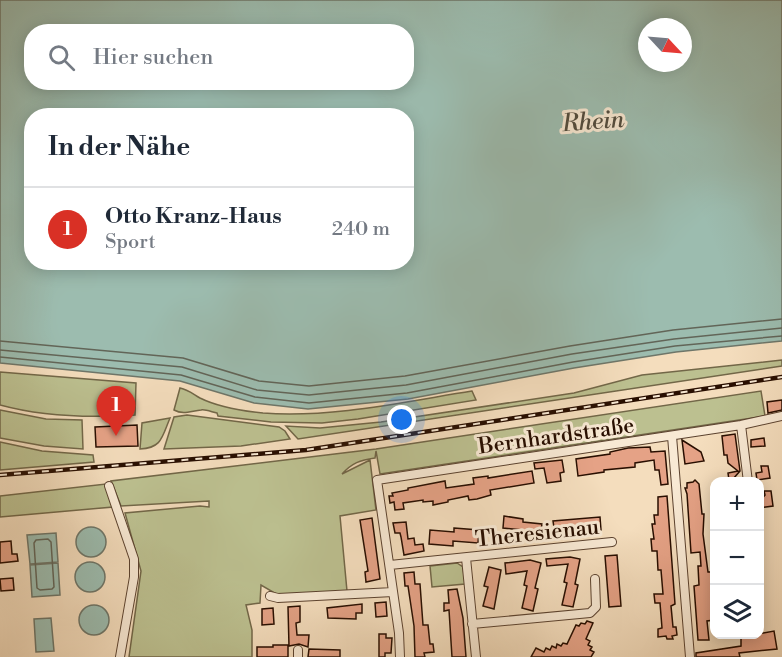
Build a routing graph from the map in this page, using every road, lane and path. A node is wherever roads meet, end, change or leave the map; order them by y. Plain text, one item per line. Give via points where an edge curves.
1 (782, 416) edge
2 (741, 425) junction
3 (672, 436) junction
4 (747, 477) edge
5 (109, 486) dead end
6 (612, 542) dead end
7 (466, 558) junction
8 (390, 565) junction
9 (595, 579) dead end
10 (393, 592) junction
11 (270, 596) dead end
12 (472, 624) junction
13 (120, 657) edge
14 (400, 657) edge
15 (476, 657) edge
16 (690, 657) edge

1 - 2 street, Bernhardstraße
2 - 3 street, Bernhardstraße
2 - 4 street
3 - 8 street, Bernhardstraße via 377,480
3 - 16 street
5 - 13 street via 134,559
6 - 7 street, Theresienau
7 - 8 street, Theresienau
7 - 12 street, Theresienau
8 - 10 street
9 - 12 street via 596,608 590,613
10 - 11 street
10 - 14 street
12 - 15 street, Theresienau

